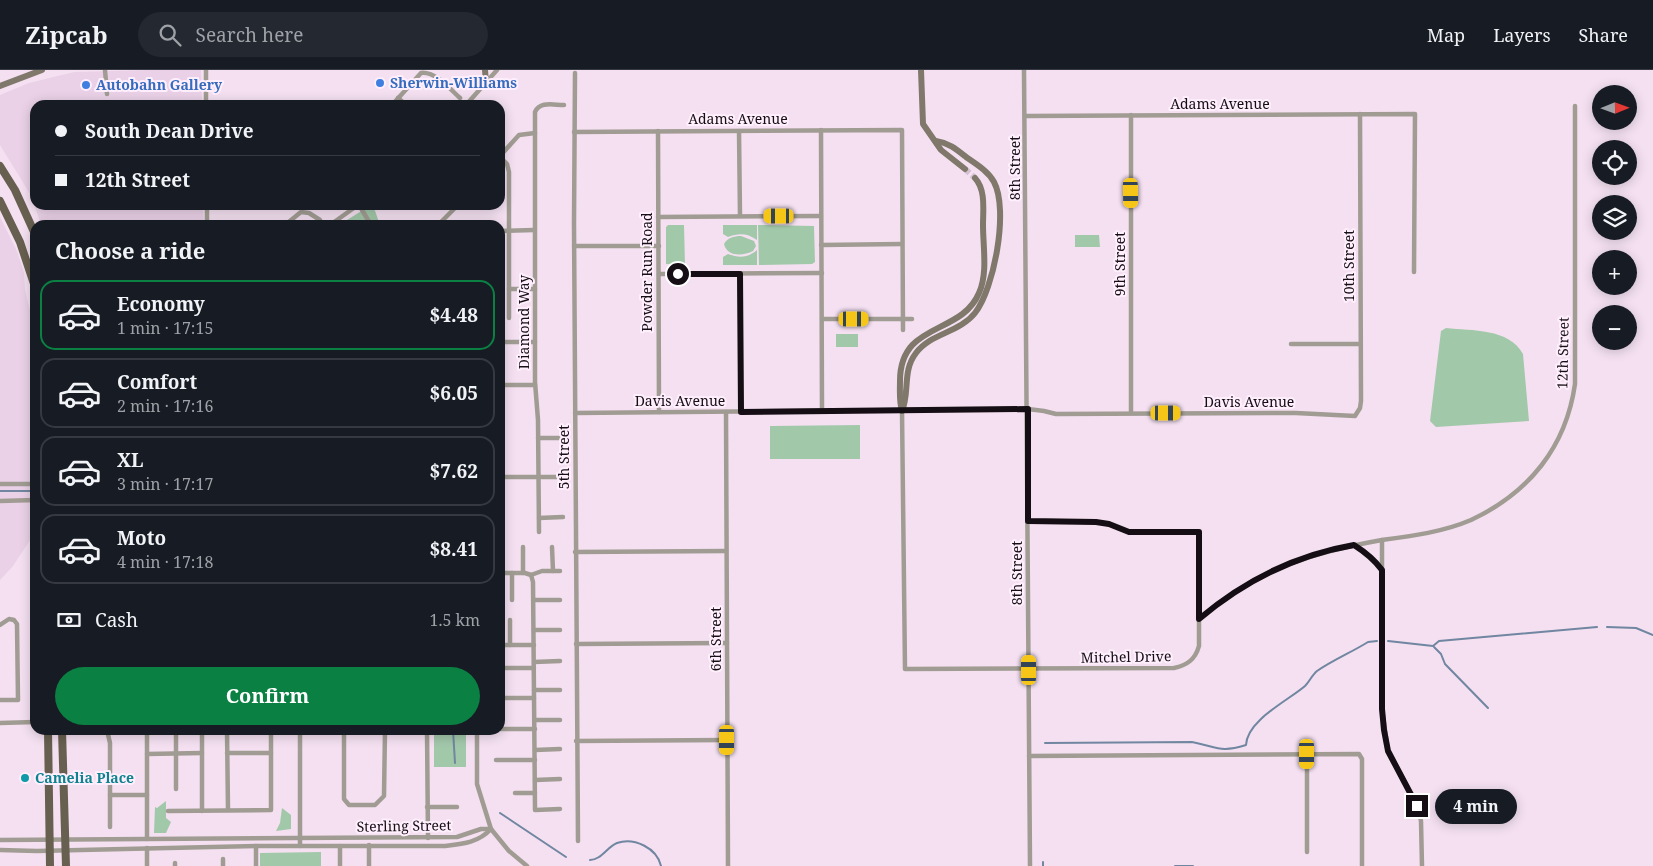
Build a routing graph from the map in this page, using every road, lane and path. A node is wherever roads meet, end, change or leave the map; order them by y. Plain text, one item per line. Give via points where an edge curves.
1 (42, 70) edge
2 (105, 70) edge
3 (206, 70) edge
4 (485, 70) edge
5 (497, 70) edge
6 (921, 70) edge
7 (1024, 70) edge
8 (575, 73) dead end
9 (486, 82) junction
10 (0, 86) edge
11 (107, 94) dead end
12 (398, 98) joint
13 (460, 98) dead end
14 (206, 100) edge
15 (400, 100) edge
16 (470, 100) edge
17 (564, 105) dead end
18 (1575, 106) dead end
19 (1360, 114) junction
20 (1131, 115) junction
21 (1026, 116) junction
22 (821, 130) junction
23 (658, 131) junction
24 (740, 131) junction
25 (574, 132) junction
26 (535, 133) junction
27 (936, 141) junction
28 (505, 152) edge
29 (505, 162) edge
30 (0, 166) edge
31 (965, 169) tunnel mouth
32 (974, 178) tunnel mouth
33 (0, 201) edge
34 (352, 210) edge
35 (740, 216) junction
36 (821, 216) junction
37 (658, 217) junction
38 (292, 220) edge
39 (320, 220) dead end
40 (337, 220) edge
41 (30, 223) edge
42 (534, 230) junction
43 (505, 231) edge
44 (509, 231) junction
45 (821, 244) junction
46 (902, 244) junction
47 (574, 246) junction
48 (659, 246) junction
49 (30, 264) edge
50 (1414, 272) dead end
51 (822, 273) junction
52 (659, 274) junction
53 (740, 274) junction
54 (509, 289) junction
55 (535, 289) junction
56 (509, 318) dead end
57 (822, 319) junction
58 (903, 319) junction
59 (912, 319) dead end
60 (903, 330) dead end
61 (505, 342) edge
62 (535, 342) junction
63 (1292, 344) dead end
64 (1360, 344) junction
65 (505, 385) edge
66 (535, 385) junction
67 (1028, 409) junction
68 (902, 411) junction
69 (659, 412) junction
70 (726, 412) junction
71 (741, 412) junction
72 (822, 412) junction
73 (575, 413) junction
74 (1131, 413) junction
75 (1355, 416) joint
76 (538, 438) junction
77 (562, 438) dead end
78 (505, 477) edge
79 (538, 477) junction
80 (563, 477) dead end
81 (0, 484) edge
82 (30, 484) edge
83 (30, 500) edge
84 (0, 501) edge
85 (563, 517) dead end
86 (539, 518) junction
87 (1028, 521) junction
88 (539, 532) dead end
89 (1382, 540) junction
90 (1354, 545) junction
91 (523, 547) dead end
92 (552, 547) dead end
93 (726, 551) junction
94 (576, 552) junction
95 (1382, 570) junction
96 (553, 571) junction
97 (560, 571) dead end
98 (505, 573) edge
99 (512, 573) junction
100 (523, 573) junction
101 (532, 575) junction
102 (512, 600) dead end
103 (534, 600) junction
104 (560, 600) dead end
105 (1199, 619) junction
106 (510, 620) dead end
107 (0, 625) edge
108 (534, 630) junction
109 (560, 630) dead end
110 (727, 643) junction
111 (576, 644) junction
112 (505, 645) edge
113 (510, 645) junction
114 (534, 645) junction
115 (560, 661) dead end
116 (534, 662) junction
117 (505, 668) edge
118 (534, 668) junction
119 (1029, 670) junction
120 (534, 690) junction
121 (560, 690) dead end
122 (505, 698) edge
123 (534, 698) junction
124 (0, 700) edge
125 (534, 720) junction
126 (560, 720) dead end
127 (30, 722) edge
128 (0, 723) edge
129 (505, 729) edge
130 (535, 729) junction
131 (48, 735) edge
132 (62, 735) edge
133 (108, 735) edge
134 (147, 735) edge
135 (176, 735) edge
136 (202, 735) edge
137 (227, 735) edge
138 (271, 735) edge
139 (300, 735) edge
140 (344, 735) edge
141 (385, 735) edge
142 (427, 735) edge
143 (477, 735) edge
144 (727, 740) junction
145 (576, 741) junction
146 (560, 749) dead end
147 (535, 750) junction
148 (227, 753) junction
149 (271, 753) junction
150 (147, 754) junction
151 (176, 754) junction
152 (202, 754) junction
153 (1307, 754) junction
154 (1029, 756) junction
155 (496, 760) dead end
156 (535, 760) junction
157 (560, 779) dead end
158 (535, 780) junction
159 (176, 789) dead end
160 (515, 793) dead end
161 (535, 793) junction
162 (110, 795) junction
163 (147, 795) junction
164 (428, 807) junction
165 (457, 807) dead end
166 (560, 809) dead end
167 (228, 810) junction
168 (168, 811) dead end
169 (202, 811) junction
170 (110, 827) dead end
171 (491, 829) junction
172 (300, 838) junction
173 (368, 838) junction
174 (428, 838) junction
175 (65, 839) junction
176 (147, 839) junction
177 (0, 840) edge
178 (50, 840) junction
179 (578, 841) dead end
180 (256, 846) junction
181 (300, 846) junction
182 (340, 846) junction
183 (368, 846) junction
184 (147, 848) junction
185 (0, 850) edge
186 (65, 850) junction
187 (50, 851) junction
188 (1307, 852) dead end
189 (223, 859) dead end
190 (50, 866) edge
191 (66, 866) edge
192 (147, 866) edge
193 (223, 866) edge
194 (256, 866) edge
195 (340, 866) edge
196 (369, 866) edge
197 (527, 866) edge
198 (728, 866) edge
199 (1030, 866) edge
200 (1362, 866) edge
201 (1422, 866) edge

1 - 10 street
2 - 11 street
3 - 14 street
4 - 9 street
5 - 9 street
6 - 27 street via 921,116
7 - 21 street, 8th Street
8 - 25 street, 5th Street
9 - 16 street
12 - 13 street via 424,72 434,76
12 - 15 street
17 - 26 street, Diamond Way via 538,107
18 - 89 street, 12th Street via 1575,384 1561,438 1527,482 1491,509 1439,530
19 - 20 street, Adams Avenue
19 - 50 street, Adams Avenue via 1415,114
19 - 64 street, 10th Street
20 - 21 street, Adams Avenue
20 - 74 street, 9th Street
21 - 67 street, 8th Street
22 - 24 street, Adams Avenue
22 - 36 street
22 - 46 street, Adams Avenue via 902,130
23 - 24 street, Adams Avenue
23 - 25 street, Adams Avenue
23 - 37 street, Powder Run Road
24 - 35 street
25 - 47 street, 5th Street
26 - 28 street via 520,135
26 - 42 street, Diamond Way
27 - 31 street via 941,150
27 - 68 street via 946,142 987,172 1000,201 999,236 982,304 961,325 925,342 915,354 907,370 906,402
29 - 44 street via 509,172
30 - 41 main road
32 - 68 street via 982,191 981,287 971,308 959,318 920,337 909,350 900,374
33 - 49 main road
34 - 40 street
35 - 36 street
35 - 37 street
36 - 45 street
37 - 48 street, Powder Run Road
38 - 39 street via 301,212
42 - 44 street
42 - 55 street, Diamond Way
43 - 44 street
44 - 54 street
45 - 46 street
45 - 51 street
46 - 58 street
47 - 48 street
47 - 73 street, 5th Street
48 - 52 street, Powder Run Road
51 - 53 street
51 - 57 street
52 - 53 street
52 - 69 street, Powder Run Road
53 - 71 street
54 - 55 street
54 - 56 street
55 - 62 street, Diamond Way
57 - 58 street
57 - 72 street
58 - 59 street
58 - 60 street
61 - 62 street
62 - 66 street, Diamond Way
63 - 64 street
64 - 75 street, 10th Street via 1362,401
65 - 66 street
66 - 76 street, Diamond Way
67 - 68 street, Davis Avenue
67 - 74 street, Davis Avenue via 1056,414
67 - 87 street, 8th Street
68 - 72 street, Davis Avenue
68 - 119 street, Mitchel Drive via 905,669
69 - 70 street, Davis Avenue
69 - 73 street, Davis Avenue
70 - 71 street, Davis Avenue
70 - 93 street, 6th Street
71 - 72 street, Davis Avenue
73 - 94 street, 5th Street
74 - 75 street, Davis Avenue
76 - 77 street
76 - 79 street, Diamond Way
78 - 79 street
79 - 80 street
79 - 86 street, Diamond Way
81 - 82 street
83 - 84 street
85 - 86 street
86 - 88 street, Diamond Way
87 - 105 street, Mitchel Drive via 1096,522 1129,532 1199,532
87 - 119 street, 8th Street
89 - 90 street, 12th Street
89 - 95 street
90 - 95 street
90 - 105 street, 12th Street via 1311,555 1271,572 1244,586
91 - 100 street
92 - 96 street
93 - 94 street
93 - 110 street, 6th Street
94 - 111 street, 5th Street
95 - 201 street via 1384,730 1388,751 1417,806 1421,821
96 - 97 street
96 - 101 street
98 - 99 street
99 - 100 street
99 - 102 street
100 - 101 street
101 - 103 street
103 - 104 street
103 - 108 street
105 - 119 street, Mitchel Drive via 1197,653 1183,666
106 - 113 street
107 - 124 street via 9,619 17,624 18,700
108 - 109 street
108 - 114 street
110 - 111 street
110 - 144 street, 6th Street
111 - 145 street, 5th Street
112 - 113 street
113 - 114 street
114 - 116 street
115 - 116 street
116 - 118 street
117 - 118 street
118 - 120 street
119 - 154 street, 8th Street
120 - 121 street
120 - 123 street
122 - 123 street
123 - 125 street
125 - 126 street
125 - 130 street
127 - 128 street
129 - 130 street
130 - 147 street
131 - 178 main road
132 - 175 main road
133 - 162 street
134 - 150 street
135 - 151 street
136 - 152 street
137 - 148 street
138 - 149 street
139 - 172 street
140 - 141 street via 344,799 349,805 375,805 384,796
142 - 164 street
143 - 171 street via 477,784
144 - 145 street
144 - 198 street, 6th Street
145 - 179 street, 5th Street
146 - 147 street
147 - 156 street
148 - 149 street
148 - 167 street
149 - 167 street via 271,810
150 - 151 street
150 - 163 street
151 - 152 street
151 - 159 street
152 - 169 street
153 - 154 street
153 - 188 street
153 - 200 street via 1359,754 1362,759
154 - 199 street, 8th Street
155 - 156 street
156 - 158 street
157 - 158 street
158 - 161 street
160 - 161 street
161 - 166 street via 535,810
162 - 163 street
162 - 170 street
163 - 176 street
164 - 165 street
164 - 174 street
167 - 169 street
168 - 169 street
171 - 174 street, Sterling Street via 457,837
171 - 183 street, Sterling Street via 483,837 468,843
171 - 197 street
172 - 173 street, Sterling Street
172 - 176 street, Sterling Street
172 - 181 street
173 - 174 street, Sterling Street
173 - 183 street
175 - 176 street, Sterling Street
175 - 178 street, Sterling Street
175 - 186 main road
177 - 178 street, Sterling Street
178 - 187 main road
180 - 181 street, Sterling Street
180 - 184 street, Sterling Street
180 - 194 street
181 - 182 street, Sterling Street
182 - 183 street, Sterling Street
182 - 195 street
183 - 196 street
184 - 186 street, Sterling Street
184 - 192 street
185 - 187 street, Sterling Street
186 - 187 street, Sterling Street
186 - 191 main road
187 - 190 main road
189 - 193 street

